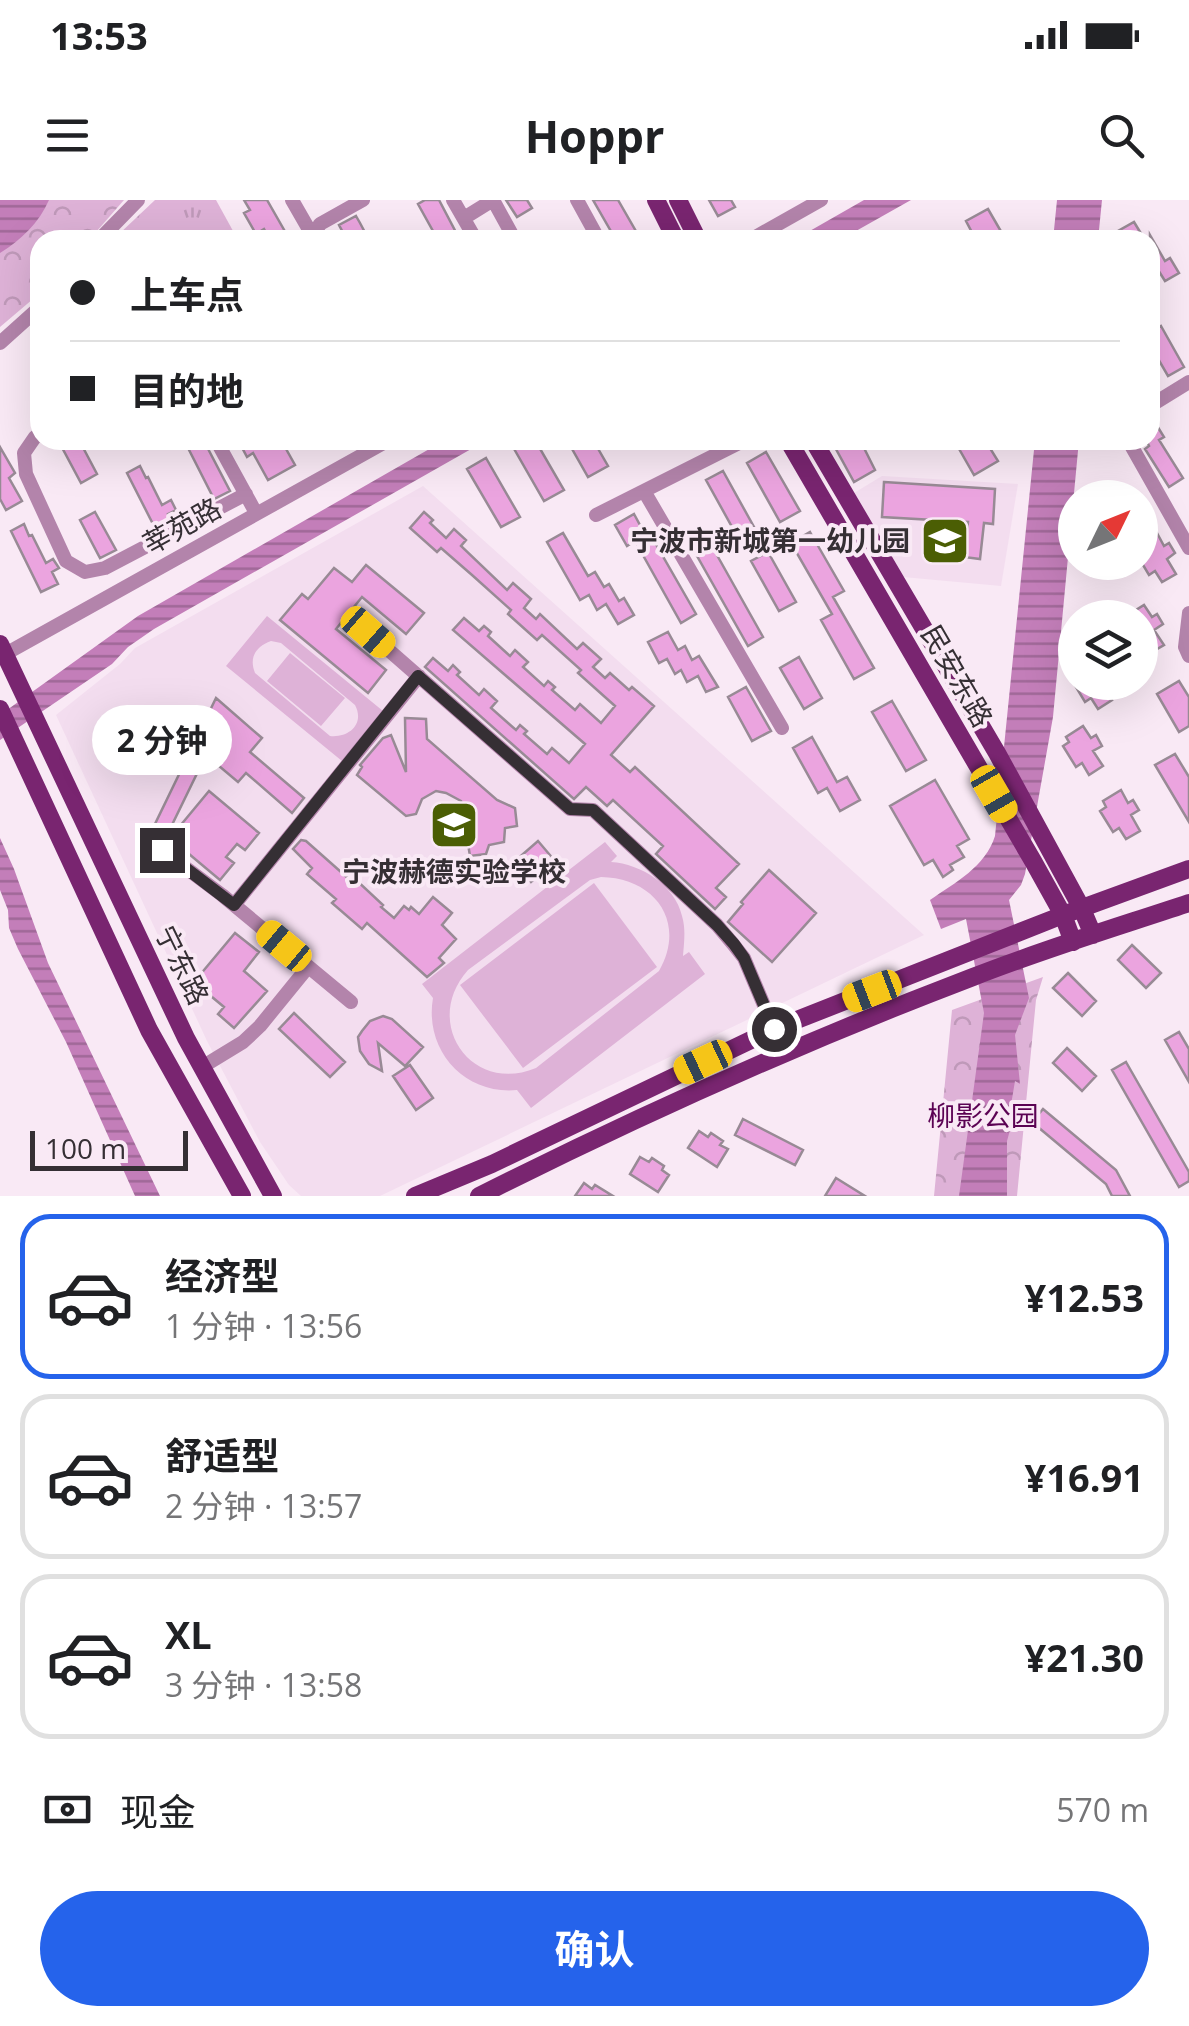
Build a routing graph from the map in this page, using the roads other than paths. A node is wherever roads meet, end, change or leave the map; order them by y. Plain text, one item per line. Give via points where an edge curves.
1 (138, 200) edge
2 (292, 200) edge
3 (359, 200) edge
4 (453, 200) edge
5 (493, 200) edge
6 (574, 200) edge
7 (656, 200) edge
8 (678, 200) edge
9 (822, 200) edge
10 (464, 218) junction
11 (109, 230) edge
12 (311, 230) edge
13 (317, 230) edge
14 (471, 230) edge
15 (510, 230) edge
16 (590, 230) edge
17 (671, 230) edge
18 (693, 230) edge
19 (768, 230) edge
20 (30, 316) edge
21 (0, 343) edge
22 (1189, 382) edge
23 (1160, 400) edge
24 (30, 444) edge
25 (222, 450) edge
26 (371, 450) edge
27 (726, 450) edge
28 (794, 450) edge
29 (819, 450) edge
30 (1134, 450) edge
31 (644, 491) junction
32 (246, 494) junction
33 (256, 514) junction
34 (596, 515) dead end
35 (1189, 548) edge
36 (1189, 613) edge
37 (368, 632) dead end
38 (1, 652) edge
39 (1189, 656) edge
40 (418, 676) junction
41 (0, 709) edge
42 (782, 728) dead end
43 (162, 850) dead end
44 (1189, 869) edge
45 (1189, 903) edge
46 (234, 905) junction
47 (1082, 909) junction
48 (1063, 915) junction
49 (1092, 935) junction
50 (1074, 942) junction
51 (308, 967) junction
52 (352, 1002) dead end
53 (774, 1029) junction
54 (202, 1067) junction
55 (242, 1196) edge
56 (273, 1196) edge
57 (416, 1196) edge
58 (479, 1196) edge

1 - 11 street
2 - 12 street
3 - 13 street via 320,220
4 - 10 street
5 - 10 street
5 - 15 street
6 - 16 street
7 - 17 main road
8 - 18 main road
9 - 19 street
10 - 14 street
20 - 21 street
22 - 23 street
24 - 32 street via 26,474 66,561 85,572 105,568
25 - 32 street
26 - 33 street, 莘苑路
27 - 31 street
28 - 48 main road, 民安东路
29 - 47 main road, 民安东路
30 - 35 street
31 - 34 street
31 - 42 street
32 - 33 street
33 - 38 street, 莘苑路
36 - 39 street
37 - 40 street
38 - 54 main road, 宁东路
40 - 46 street
40 - 53 street via 570,809 593,810 717,925 744,958
41 - 55 main road, 宁东路 via 149,1030
43 - 46 street
44 - 47 main road
45 - 49 main road
46 - 51 street
47 - 48 main road
47 - 49 main road, 民安东路
48 - 50 main road, 民安东路
48 - 53 main road
49 - 50 main road
50 - 58 main road via 771,1060
51 - 52 street
51 - 54 street via 260,1026
53 - 57 main road
54 - 56 main road, 宁东路

